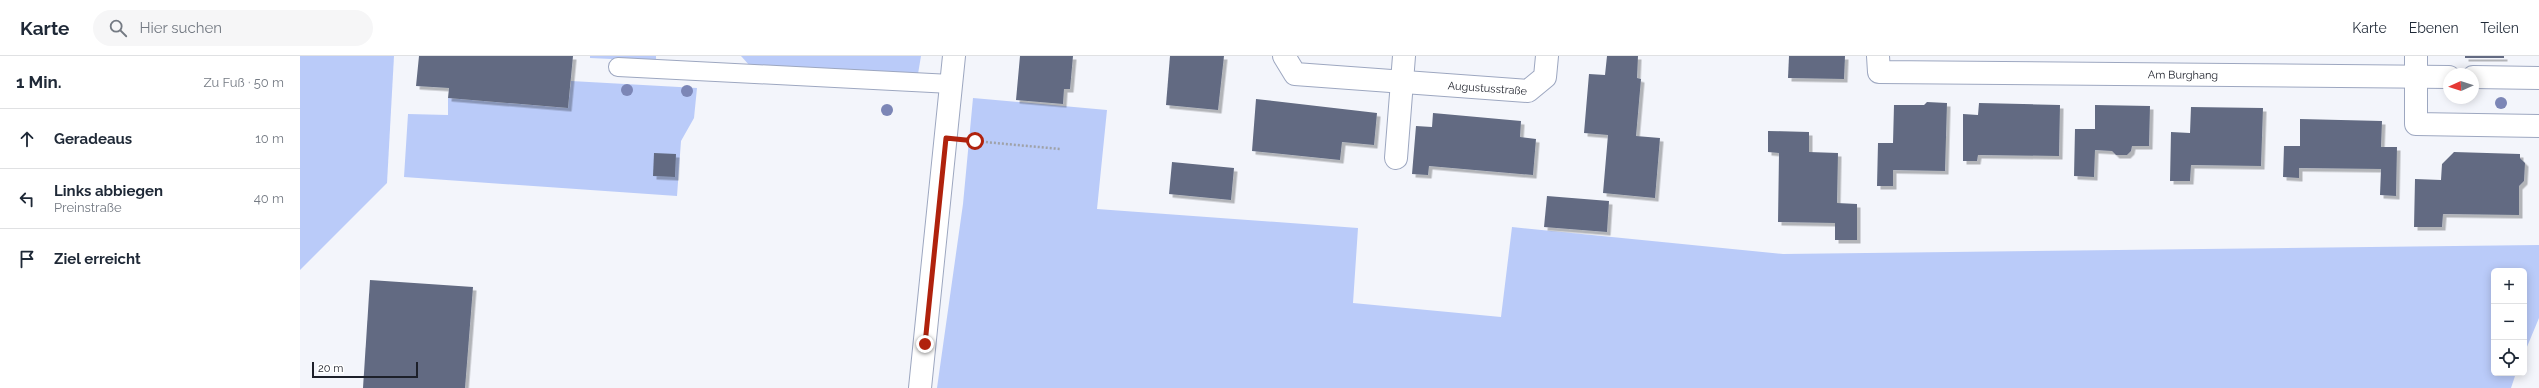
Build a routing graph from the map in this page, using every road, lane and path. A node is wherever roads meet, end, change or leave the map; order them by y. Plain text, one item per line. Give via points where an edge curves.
1 (954, 56) edge
2 (1284, 56) edge
3 (1404, 56) edge
4 (1547, 56) edge
5 (1878, 56) edge
6 (1951, 64) edge
7 (2416, 66) edge
8 (618, 67) dead end
9 (2443, 75) edge
10 (2479, 77) edge
11 (2539, 78) edge
12 (1402, 83) junction
13 (951, 84) junction
14 (2539, 126) edge
15 (946, 138) junction
16 (1060, 148) dead end
17 (1396, 158) dead end
18 (920, 388) edge

1 - 13 street
2 - 12 street, Augustusstraße via 1295,74
3 - 12 street
4 - 12 street, Augustusstraße via 1545,77 1528,92
5 - 6 street, Am Burghang via 1878,72
6 - 7 street, Am Burghang
7 - 9 street, Am Burghang
7 - 14 street via 2416,124
8 - 13 lane
10 - 11 street
12 - 17 street
13 - 15 street
15 - 16 path
15 - 18 street

